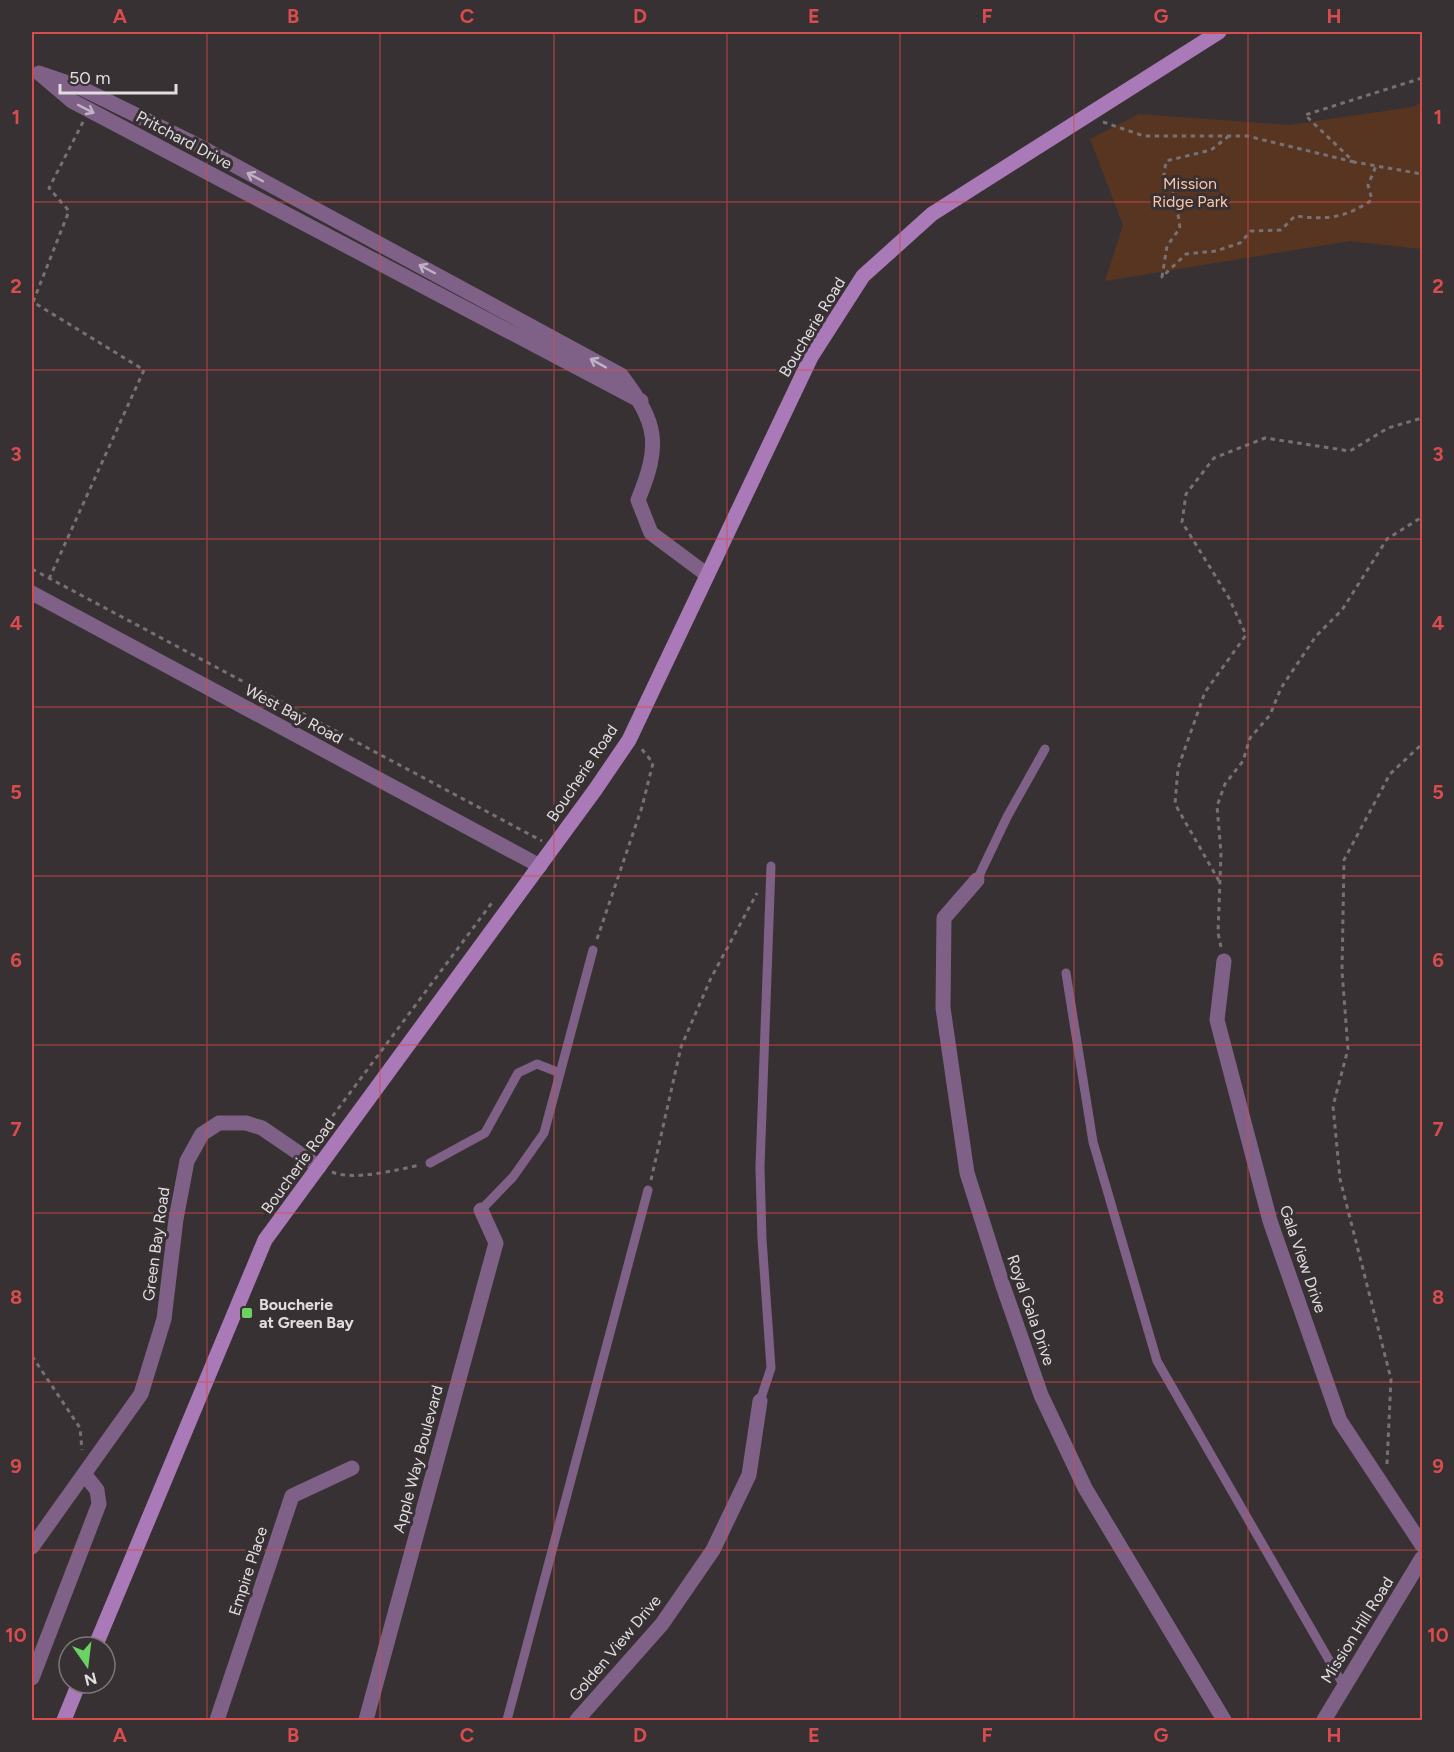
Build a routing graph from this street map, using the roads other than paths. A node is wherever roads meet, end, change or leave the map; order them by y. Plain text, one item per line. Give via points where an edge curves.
1 (1219, 32) edge
2 (641, 401) junction
3 (706, 574) junction
4 (36, 595) edge
5 (1044, 749) dead end
6 (540, 866) junction
7 (771, 866) road end
8 (977, 880) joint
9 (593, 950) road end
10 (1224, 961) road end
11 (1066, 973) dead end
12 (560, 1073) junction
13 (430, 1163) road end
14 (319, 1167) junction
15 (648, 1190) road end
16 (481, 1210) joint
17 (760, 1401) joint
18 (352, 1468) dead end
19 (85, 1475) junction
20 (1422, 1545) edge
21 (32, 1547) edge
22 (1422, 1558) edge
23 (100, 1635) edge
24 (32, 1678) edge
25 (1344, 1686) junction
26 (75, 1695) edge
27 (64, 1720) edge
28 (217, 1720) edge
29 (366, 1720) edge
30 (507, 1720) edge
31 (577, 1720) edge
32 (1224, 1720) edge
33 (1324, 1720) edge

1 - 3 main road, Boucherie Road via 932,214 863,276 811,357
2 -> 2 street, Pritchard Drive via 621,375 502,310 197,145 77,86 39,73 72,101
2 - 3 street, Pritchard Drive via 654,434 651,468 638,500 651,533
3 - 6 main road, Boucherie Road via 628,740
4 - 6 street, West Bay Road
5 - 8 lane
6 - 14 main road, Boucherie Road
7 - 17 lane via 760,1167 771,1368
8 - 32 street, Royal Gala Drive via 944,918 943,1008 967,1173 1041,1395 1075,1468
9 - 12 lane
10 - 20 street, Gala View Drive via 1217,1020 1270,1221 1340,1421
11 - 25 lane via 1093,1142 1156,1361
12 - 13 lane via 537,1064 518,1073 485,1133
12 - 16 lane via 544,1132 513,1177
14 - 19 street, Green Bay Road via 262,1128 246,1123 219,1123 202,1134 187,1161 164,1319 141,1394
14 - 23 main road, Boucherie Road via 266,1240
15 - 30 lane
16 - 29 street, Apple Way Boulevard via 496,1243
17 - 31 street, Golden View Drive via 750,1475 712,1550 662,1624
18 - 28 street, Empire Place via 292,1496
19 - 21 street, Green Bay Road
19 - 24 street via 97,1490 99,1503
22 - 25 street, Mission Hill Road
25 - 33 street, Mission Hill Road
26 - 27 main road

